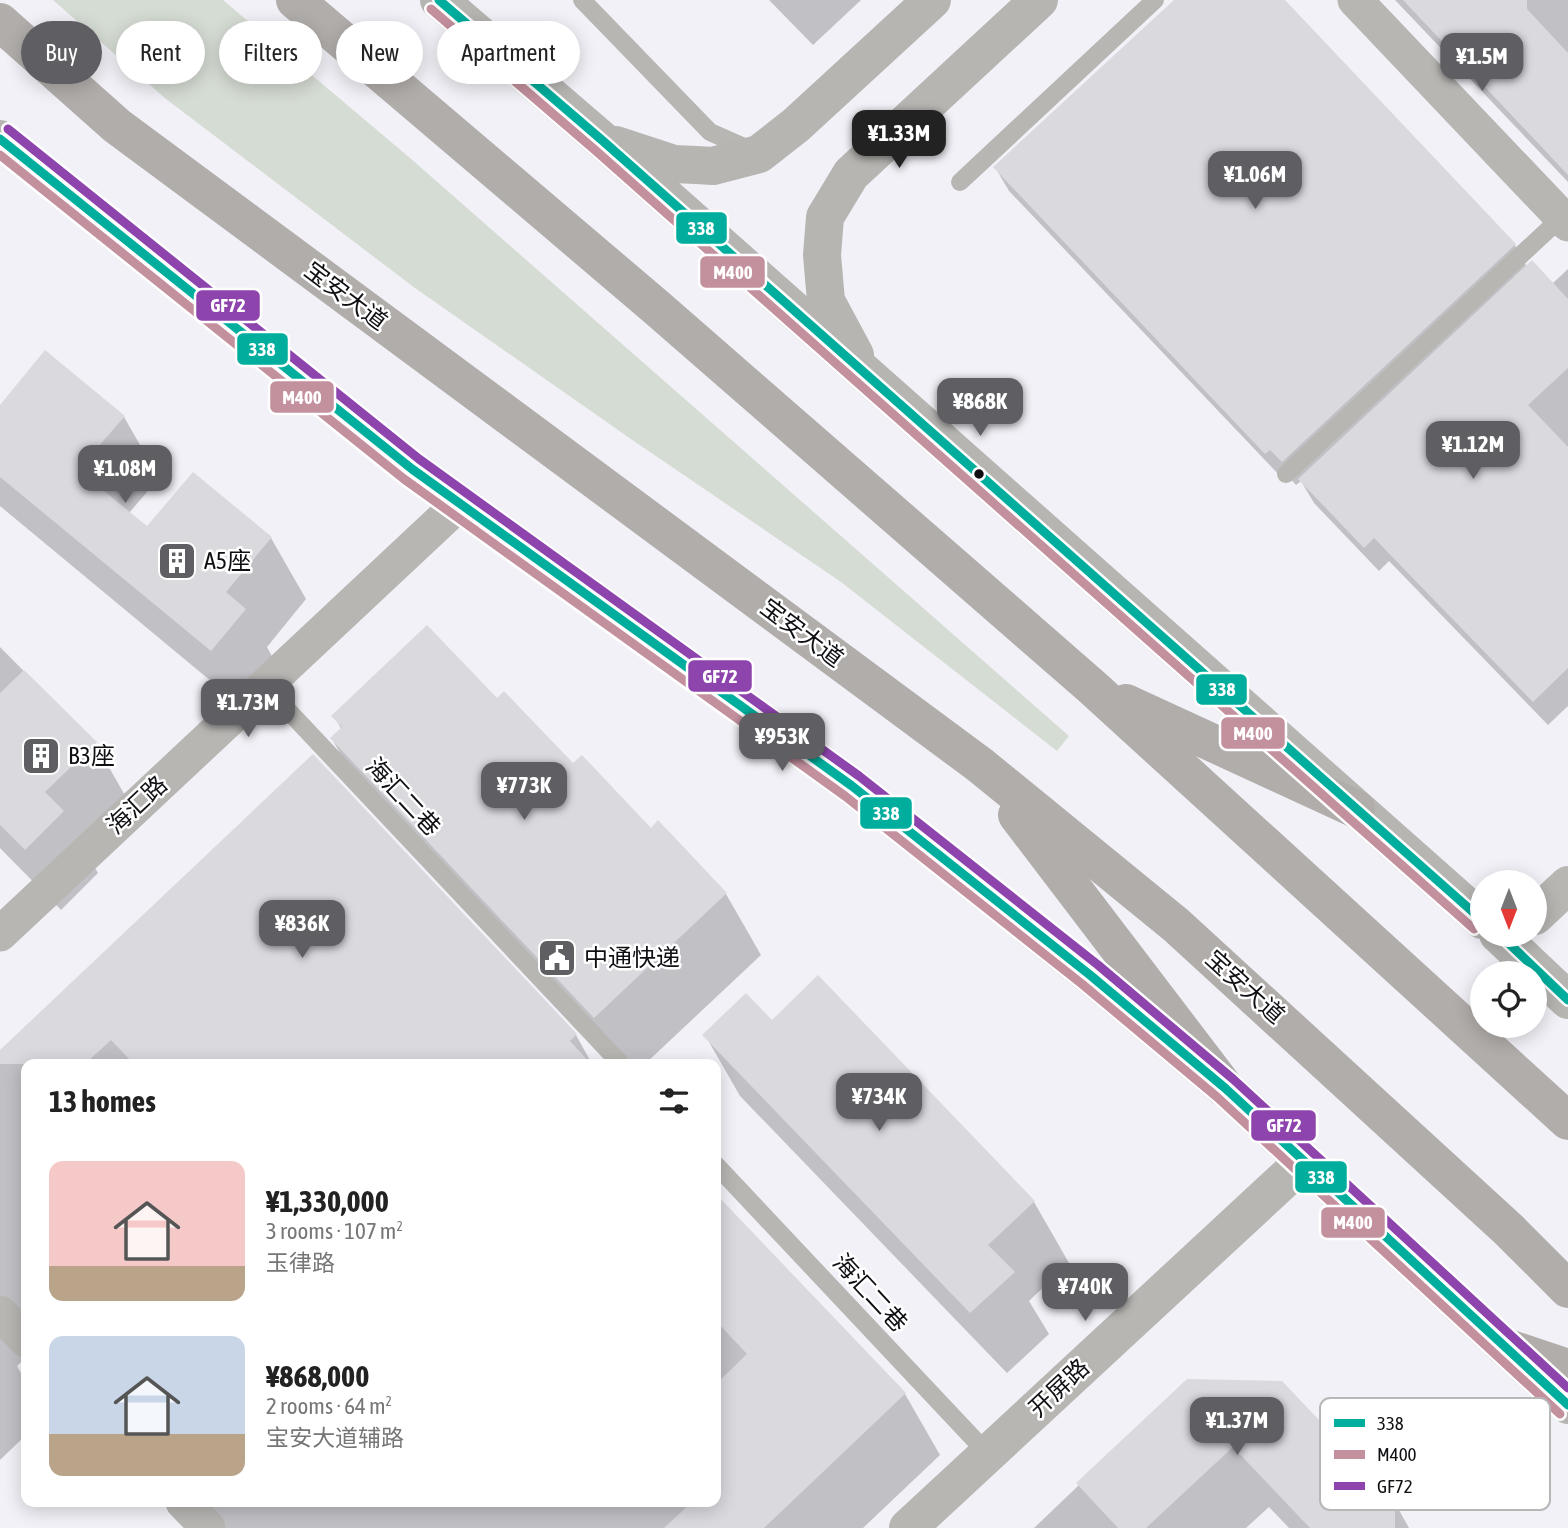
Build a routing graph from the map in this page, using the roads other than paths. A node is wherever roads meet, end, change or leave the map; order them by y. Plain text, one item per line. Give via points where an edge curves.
1 (295, 0) edge
2 (439, 0) edge
3 (582, 0) edge
4 (932, 0) edge
5 (1039, 0) edge
6 (1155, 0) edge
7 (1355, 0) edge
8 (0, 22) edge
9 (0, 139) edge
10 (603, 141) junction
11 (759, 154) junction
12 (960, 182) dead end
13 (1566, 217) edge
14 (865, 376) junction
15 (1286, 474) dead end
16 (458, 504) junction
17 (264, 685) junction
18 (1092, 687) junction
19 (980, 765) junction
20 (1356, 809) junction
21 (1568, 885) edge
22 (1547, 905) edge
23 (1470, 907) edge
24 (0, 934) edge
25 (1514, 947) edge
26 (1568, 1000) edge
27 (616, 1059) edge
28 (1225, 1088) junction
29 (1568, 1121) edge
30 (1303, 1162) junction
31 (721, 1170) edge
32 (1568, 1289) edge
33 (0, 1312) edge
34 (21, 1335) edge
35 (1505, 1347) junction
36 (1568, 1368) edge
37 (1568, 1405) edge
38 (988, 1454) junction
39 (188, 1507) edge
40 (208, 1528) edge
41 (908, 1528) edge

1 - 18 main road via 667,316
2 - 10 main road
3 - 11 lane via 710,132
4 - 11 main road
5 - 14 main road via 851,174 825,216 826,301
6 - 12 lane
7 - 13 street
8 - 19 main road, 宝安大道 via 117,126
9 - 16 main road
10 - 11 main road via 674,164 713,166
10 - 14 main road
13 - 15 lane
14 - 20 main road
16 - 17 street, 海汇路
16 - 28 main road via 852,786
17 - 24 street, 海汇路
17 - 27 lane, 海汇二巷
18 - 20 main road
18 - 29 main road
19 - 28 main road
19 - 32 main road, 宝安大道 via 1176,925
20 - 23 main road
21 - 22 street
25 - 26 main road
28 - 30 main road
30 - 35 main road
30 - 38 street, 开屏路
31 - 38 lane, 海汇二巷
33 - 34 street
35 - 36 main road
35 - 37 main road
38 - 41 street, 开屏路
39 - 40 street

